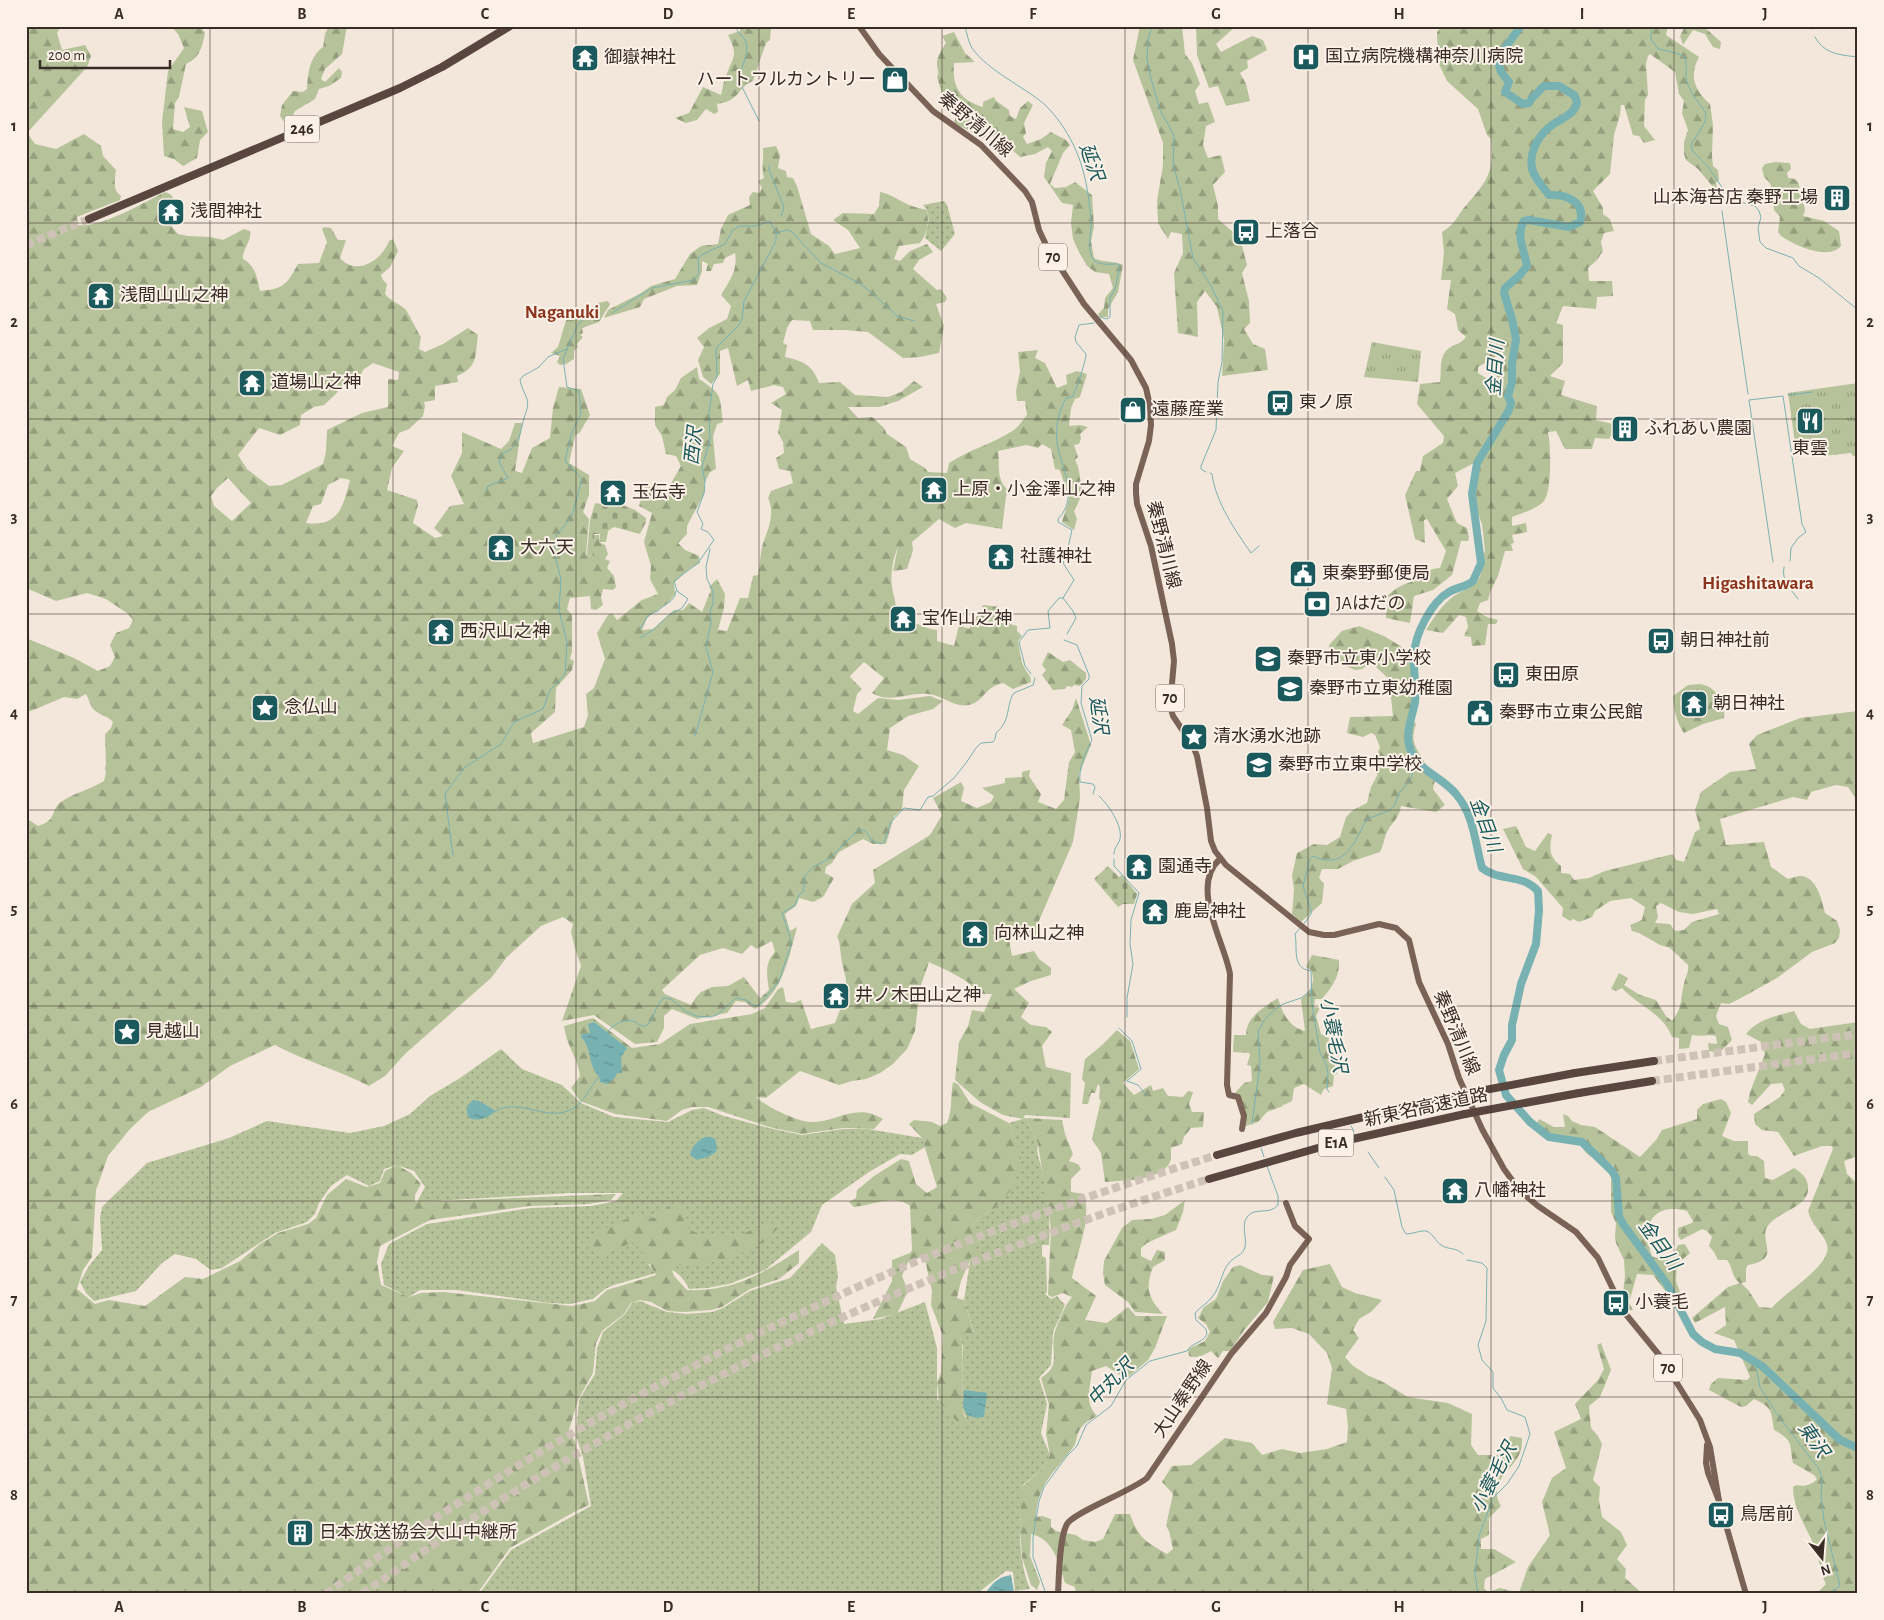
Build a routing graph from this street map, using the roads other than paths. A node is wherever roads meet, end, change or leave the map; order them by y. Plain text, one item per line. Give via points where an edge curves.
1 (510, 26) edge
2 (859, 26) edge
3 (89, 219) tunnel mouth
4 (1220, 859) junction
5 (1654, 1061) tunnel mouth
6 (1652, 1081) tunnel mouth
7 (1242, 1129) dead end
8 (1217, 1155) tunnel mouth
9 (1209, 1179) tunnel mouth
10 (1286, 1203) dead end
11 (1058, 1594) edge
12 (1746, 1594) edge

1 - 3 highway, 246 via 473,50 407,84
2 - 4 main road, 秦野清川線 / 70 via 879,54 933,111 981,145 1025,191 1047,247 1084,304 1131,360 1146,388 1151,425 1136,484 1137,504 1149,541 1172,644 1171,712 1193,746 1211,841
4 - 7 main road via 1211,870 1209,905 1230,974 1228,1085 1229,1095 1239,1099 1244,1116
4 - 12 main road, 秦野清川線 / 70 via 1296,922 1316,934 1329,935 1386,925 1396,928 1409,940 1418,982 1448,1044 1470,1106 1504,1169 1520,1191 1576,1232 1598,1258 1624,1312 1669,1370 1700,1420 1707,1438 1706,1468
5 - 8 highway, 新東名高速道路 / E1A, bridge via 1453,1096 1322,1126
6 - 9 highway, 新東名高速道路 / E1A, bridge via 1465,1114 1339,1142
10 - 11 main road, 大山秦野線 via 1295,1226 1310,1239 1290,1265 1266,1312 1231,1354 1153,1472 1135,1487 1076,1516 1067,1524 1062,1540

